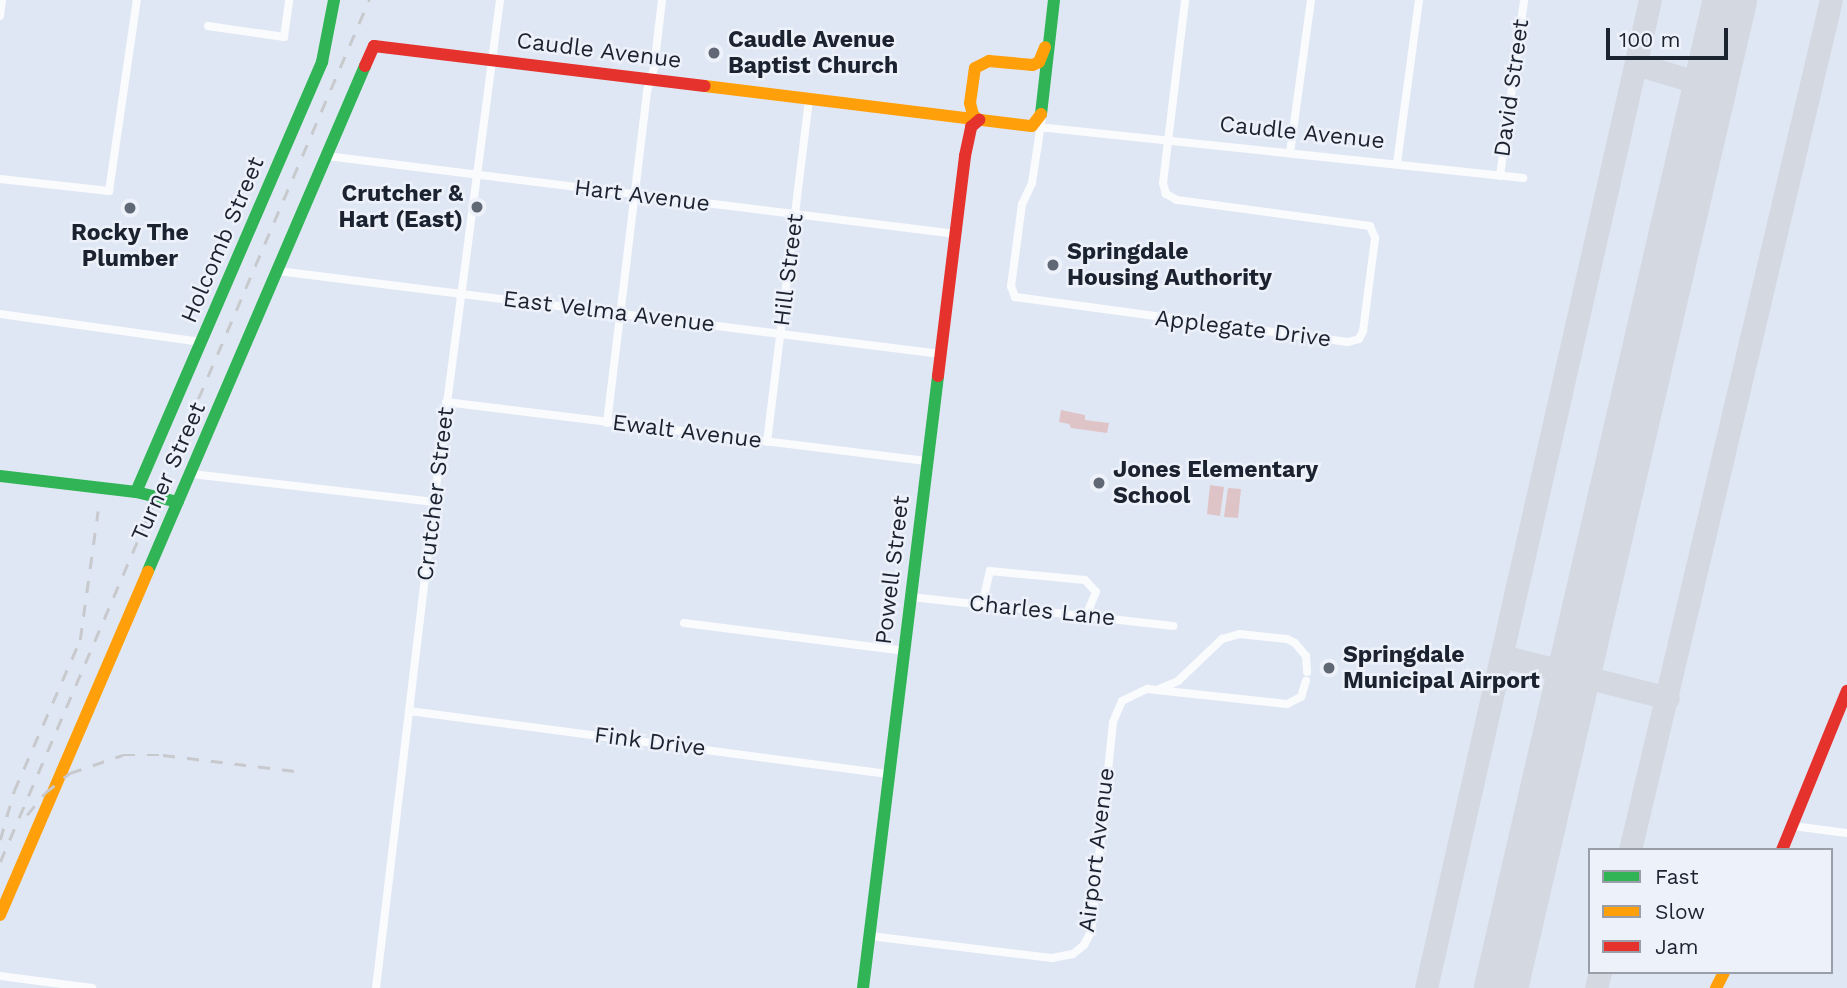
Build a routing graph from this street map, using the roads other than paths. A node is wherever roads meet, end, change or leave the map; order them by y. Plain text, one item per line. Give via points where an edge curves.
1 (2, 0) edge
2 (137, 0) edge
3 (289, 0) edge
4 (334, 0) edge
5 (500, 0) edge
6 (662, 0) edge
7 (1054, 0) edge
8 (1185, 0) edge
9 (1311, 0) edge
10 (1419, 0) edge
11 (1524, 0) edge
12 (0, 16) edge
13 (1051, 23) junction
14 (208, 26) dead end
15 (374, 46) joint
16 (492, 59) junction
17 (1033, 65) junction
18 (651, 78) junction
19 (1047, 79) junction
20 (809, 97) junction
21 (970, 103) junction
22 (943, 113) junction
23 (973, 119) junction
24 (1038, 123) junction
25 (1168, 140) junction
26 (1290, 153) junction
27 (327, 156) junction
28 (1397, 163) junction
29 (475, 175) junction
30 (1500, 176) junction
31 (1522, 178) dead end
32 (0, 179) edge
33 (635, 196) junction
34 (795, 215) junction
35 (956, 234) junction
36 (278, 271) junction
37 (461, 294) junction
38 (620, 313) junction
39 (0, 314) edge
40 (781, 333) junction
41 (203, 342) junction
42 (940, 354) junction
43 (446, 402) junction
44 (607, 423) junction
45 (767, 442) junction
46 (928, 461) junction
47 (192, 474) junction
48 (0, 476) edge
49 (136, 492) junction
50 (178, 502) junction
51 (433, 502) junction
52 (912, 597) junction
53 (982, 605) junction
54 (1086, 616) junction
55 (684, 623) dead end
56 (1173, 626) dead end
57 (905, 651) junction
58 (1157, 690) junction
59 (1847, 691) edge
60 (410, 711) junction
61 (890, 774) junction
62 (1793, 826) junction
63 (1847, 833) edge
64 (1783, 848) edge
65 (0, 915) edge
66 (870, 936) junction
67 (0, 976) edge
68 (92, 988) edge
69 (376, 988) edge
70 (863, 988) edge

1 - 12 street
2 - 32 street via 109,191
3 - 14 street via 284,37
4 - 41 street, Holcomb Street via 322,62
5 - 16 street, Crutcher Street
6 - 18 street
7 - 13 street
8 - 25 street
9 - 26 street
10 - 28 street
11 - 30 street, David Street
13 - 17 street via 1044,54
13 - 19 street
15 - 16 street, Caudle Avenue
15 - 27 street, Turner Street
16 - 18 street, Caudle Avenue
16 - 29 street, Crutcher Street
17 - 19 street
17 - 21 street, Powell Street via 981,63 973,76
18 - 20 street, Caudle Avenue
18 - 33 street
19 - 24 street
20 - 22 street, Caudle Avenue
20 - 34 street, Hill Street
21 - 22 street, Caudle Avenue
21 - 23 street, Powell Street
22 - 23 street, Caudle Avenue
23 - 24 street, Caudle Avenue
23 - 35 street, Powell Street via 963,150
24 - 25 street, Caudle Avenue
24 - 25 street, Applegate Drive via 1011,286 1015,297 1348,342 1359,339 1373,229 1366,224 1170,198 1163,189
25 - 26 street, Caudle Avenue
26 - 28 street, Caudle Avenue
27 - 29 street, Hart Avenue
27 - 36 street, Turner Street
28 - 30 street, Caudle Avenue
29 - 33 street, Hart Avenue
29 - 37 street, Crutcher Street
30 - 31 street, Caudle Avenue
33 - 34 street, Hart Avenue
33 - 38 street
34 - 35 street, Hart Avenue
34 - 40 street, Hill Street
35 - 42 street, Powell Street
36 - 37 street, East Velma Avenue
36 - 47 street, Turner Street
37 - 38 street, East Velma Avenue
37 - 43 street, Crutcher Street
38 - 40 street, East Velma Avenue
38 - 44 street
39 - 41 street
40 - 42 street, East Velma Avenue
40 - 45 street, Hill Street
41 - 49 street, Holcomb Street
42 - 46 street, Powell Street
43 - 44 street, Ewalt Avenue
43 - 51 street, Crutcher Street
44 - 45 street, Ewalt Avenue
45 - 46 street, Ewalt Avenue
46 - 52 street, Powell Street
47 - 50 street, Turner Street
47 - 51 street
48 - 49 street
49 - 50 street
50 - 65 street, Turner Street
51 - 60 street, Crutcher Street
52 - 53 street, Charles Lane
52 - 57 street, Powell Street
53 - 54 street, Charles Lane
53 - 54 street via 990,570 1058,577 1092,584 1096,592
54 - 56 street, Charles Lane
55 - 57 street
57 - 61 street, Powell Street
58 - 58 street, Airport Avenue via 1287,704 1301,697 1307,677 1306,656 1287,639 1239,634 1222,639 1178,681
58 - 66 street, Airport Avenue via 1129,695 1114,714 1092,924 1079,950 1052,958
59 - 62 street
60 - 61 street, Fink Drive
60 - 69 street, Crutcher Street
61 - 66 street, Powell Street
62 - 63 street
62 - 64 street
66 - 70 street, Powell Street
67 - 68 street

